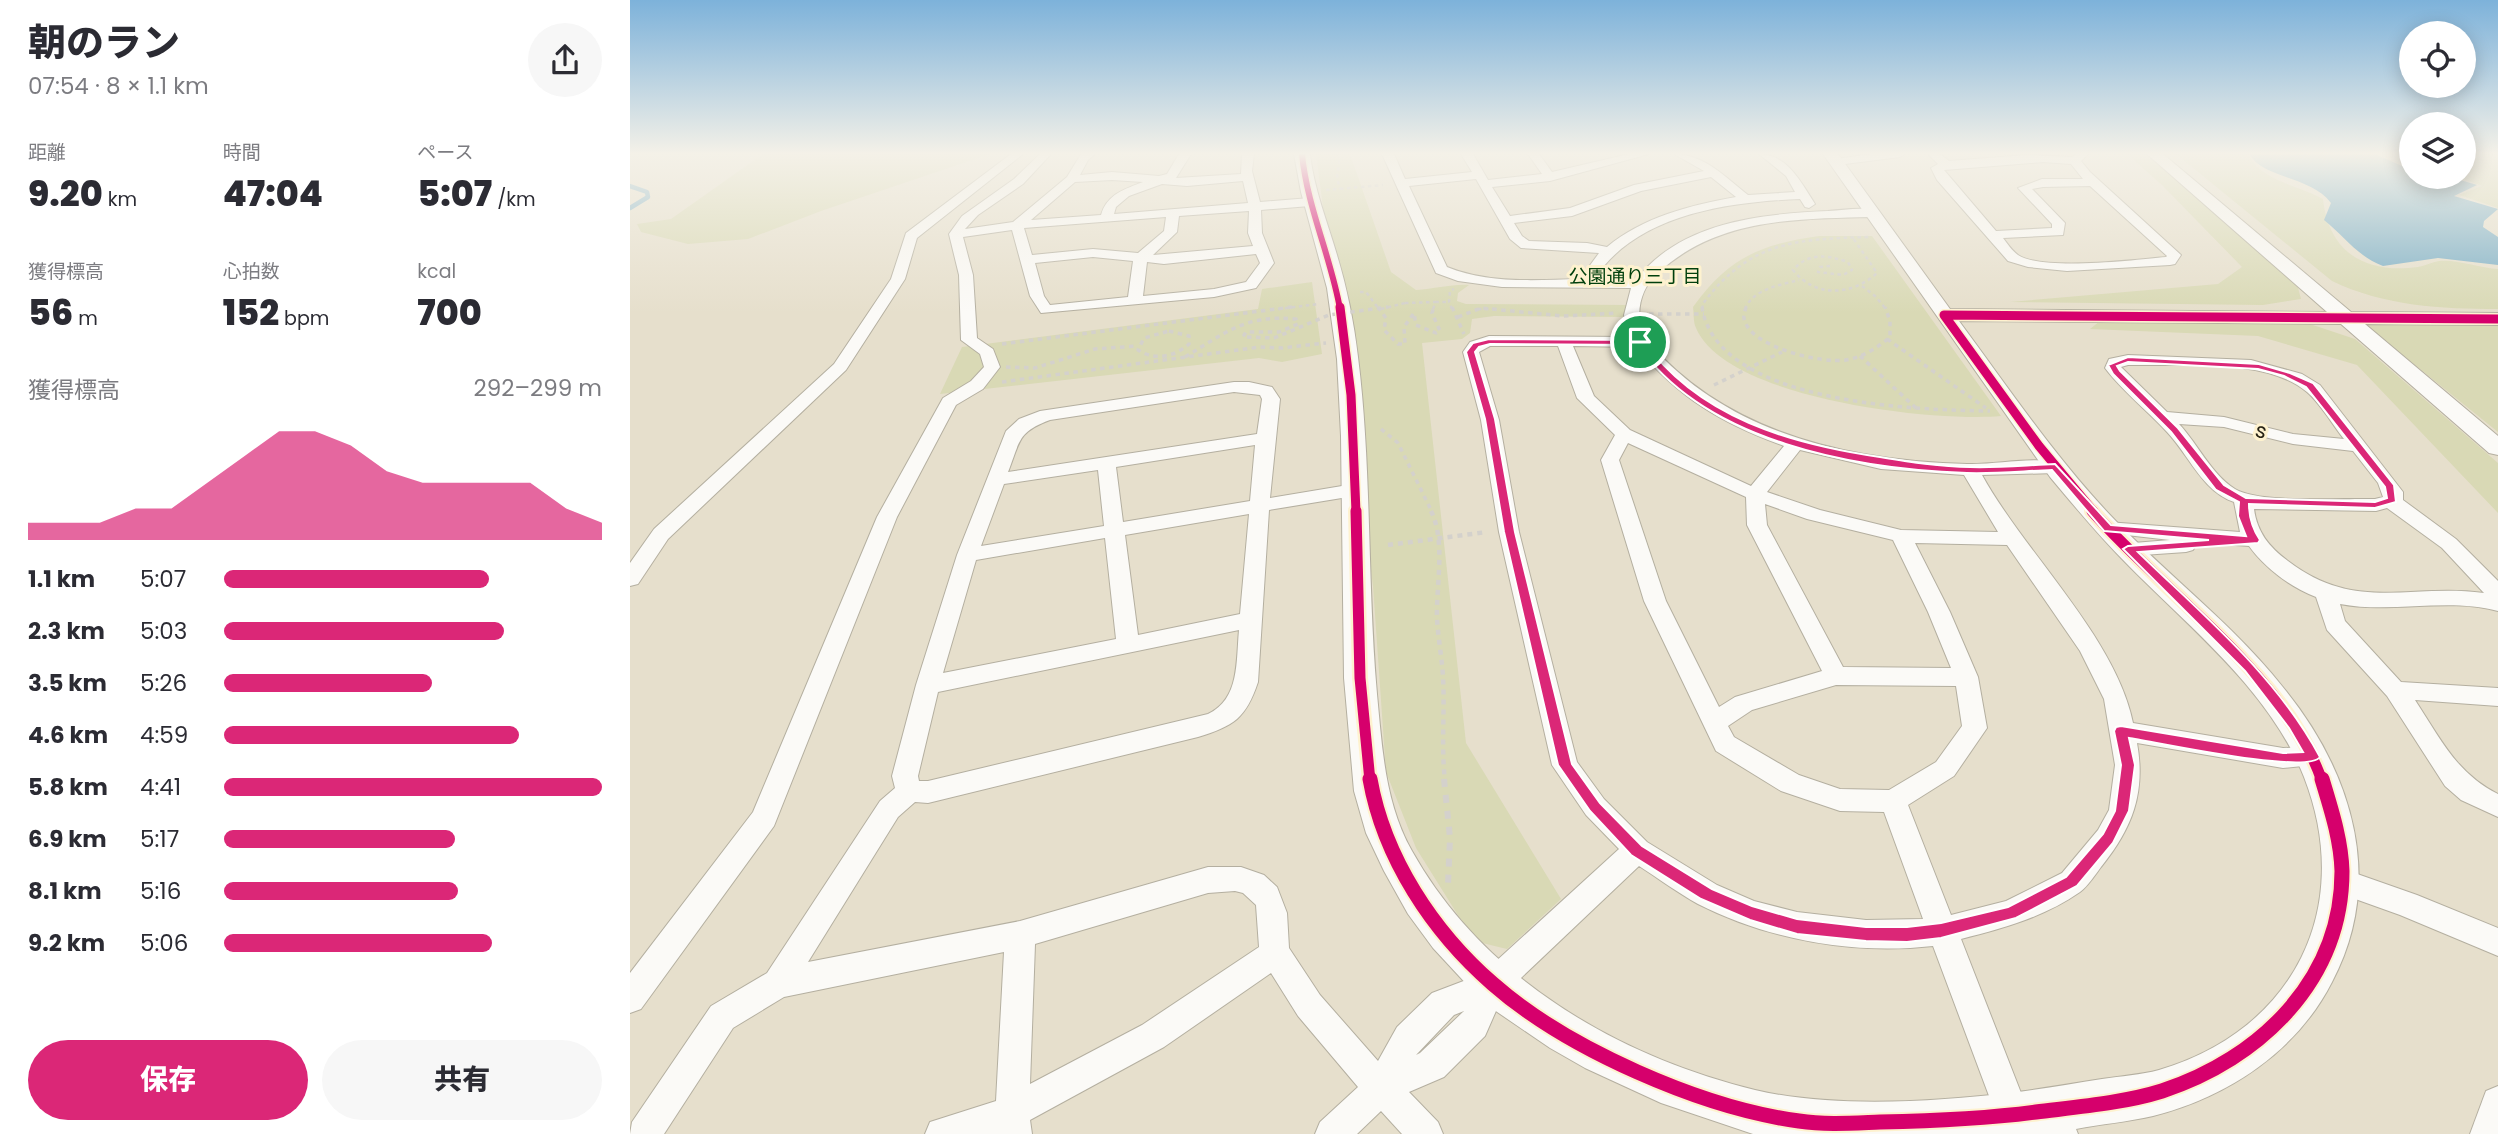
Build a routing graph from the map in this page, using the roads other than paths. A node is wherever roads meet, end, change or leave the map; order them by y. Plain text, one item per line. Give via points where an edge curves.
1 (1255, 206) edge
2 (949, 207) edge
3 (984, 207) edge
4 (1039, 207) edge
5 (1109, 207) edge
6 (1246, 207) edge
7 (1317, 207) edge
8 (1413, 207) edge
9 (1498, 207) edge
10 (1586, 207) edge
11 (1714, 207) edge
12 (1811, 207) edge
13 (1868, 207) edge
14 (1967, 207) edge
15 (2043, 207) edge
16 (2117, 207) edge
17 (2216, 207) edge
18 (1872, 213) junction
19 (1173, 214) junction
20 (1816, 215) junction
21 (1106, 218) junction
22 (1506, 220) junction
23 (1017, 225) junction
24 (956, 234) junction
25 (1992, 235) junction
26 (1261, 249) junction
27 (1608, 251) junction
28 (1142, 257) junction
29 (1028, 260) junction
30 (1585, 282) junction
31 (1638, 285) junction
32 (1135, 302) junction
33 (1944, 315) junction
34 (2346, 318) junction
35 (2498, 319) edge
36 (1566, 342) junction
37 (1640, 342) junction
38 (2164, 418) junction
39 (1624, 434) junction
40 (1265, 438) junction
41 (1796, 443) junction
42 (2359, 446) junction
43 (2498, 448) edge
44 (1106, 462) junction
45 (2055, 467) junction
46 (1970, 470) junction
47 (996, 480) junction
48 (1354, 490) junction
49 (1755, 494) junction
50 (2244, 501) junction
51 (2390, 501) junction
52 (1260, 505) junction
53 (1114, 530) junction
54 (1901, 536) junction
55 (2014, 539) junction
56 (2118, 539) junction
57 (2254, 540) junction
58 (967, 555) junction
59 (630, 579) edge
60 (2326, 595) junction
61 (2498, 596) edge
62 (2498, 604) edge
63 (1251, 620) junction
64 (1128, 645) junction
65 (1836, 676) junction
66 (1966, 677) junction
67 (928, 685) junction
68 (2395, 690) junction
69 (2498, 697) edge
70 (1714, 723) junction
71 (2121, 731) junction
72 (2313, 757) junction
73 (909, 791) junction
74 (1893, 801) junction
75 (2498, 806) edge
76 (1637, 850) junction
77 (2343, 882) junction
78 (1941, 931) junction
79 (1020, 935) junction
80 (2498, 943) edge
81 (1275, 953) junction
82 (778, 983) junction
83 (1492, 985) junction
84 (630, 998) edge
85 (1381, 1088) junction
86 (2498, 1103) edge
87 (2037, 1121) edge
88 (1014, 1123) edge
89 (644, 1134) edge
90 (942, 1134) edge
91 (1332, 1134) edge
92 (1426, 1134) edge
93 (2487, 1134) edge

1 - 26 street via 1255,233
2 - 59 street via 911,236 898,279 840,367 661,534
3 - 24 street via 958,227
4 - 23 street
5 - 21 street
6 - 19 street
7 - 48 street via 1341,314 1351,395
8 - 30 street via 1441,270 1466,281
9 - 22 street
10 - 22 street
11 - 27 street via 1670,218
12 - 20 street
13 - 18 street
14 - 25 street
15 - 25 street via 2059,223 2058,232
16 - 25 street via 2174,255 2170,261 2058,266 2023,262 2013,258
17 - 34 street
18 - 20 street
18 - 33 street
19 - 21 street
19 - 28 street via 1170,232
20 - 31 street via 1745,223 1707,235 1669,255
21 - 23 street
22 - 27 street via 1517,239 1526,244
23 - 24 street
23 - 29 street
24 - 84 street via 966,275 969,340 985,356 977,385 949,401 887,517 764,818
26 - 28 street via 1164,260
26 - 32 street via 1267,263 1251,285
27 - 30 street
28 - 29 street via 1093,253
28 - 32 street
29 - 32 street via 1037,296 1046,310
30 - 31 street
31 - 37 street via 1632,314
33 - 34 street
33 - 45 street
34 - 35 street
34 - 43 street
36 - 37 street
36 - 39 street via 1565,350 1586,398
36 - 76 street via 1482,344 1471,352 1472,361 1490,419 1509,530 1565,765 1595,807
37 - 41 street via 1678,385 1715,411
38 - 42 street, s via 2206,419 2293,439
38 - 42 street via 2113,368 2115,362 2220,364 2287,374 2314,389
38 - 50 street via 2220,487
39 - 49 street
39 - 70 street via 1610,460 1655,601
40 - 44 street
40 - 47 street via 1271,399 1266,391 1249,387 1046,415 1015,431
40 - 52 street
41 - 46 street via 1884,462
41 - 49 street
42 - 51 street via 2390,487
44 - 47 street
44 - 53 street
45 - 46 street
45 - 56 street
46 - 55 street
47 - 58 street
48 - 52 street
48 - 83 street via 1357,657 1367,764 1383,830 1423,904
49 - 54 street via 1814,515
49 - 65 street via 1757,525
50 - 51 street via 2375,505
50 - 57 street via 2245,523
51 - 61 street via 2426,524
52 - 53 street
52 - 63 street
53 - 58 street
53 - 64 street
54 - 55 street
54 - 66 street
55 - 71 street via 2090,648 2116,699
56 - 57 street
56 - 57 street
56 - 72 street via 2249,667 2294,724
57 - 60 street via 2280,566
58 - 67 street
60 - 62 street via 2351,600 2477,599
60 - 68 street via 2335,624
63 - 64 street
63 - 73 street via 1246,682 1238,707 1221,721 928,792
64 - 67 street
65 - 66 street
65 - 70 street via 1744,703
66 - 74 street via 1975,729 1945,769
67 - 73 street via 905,776
68 - 69 street
68 - 75 street via 2454,779
70 - 74 street via 1725,744 1790,783 1840,800
71 - 72 street via 2283,758
71 - 78 street via 2128,765 2122,811 2108,838 2072,881 2011,913
72 - 77 street via 2336,821
73 - 82 street via 889,809
74 - 78 street
76 - 78 street via 1707,894 1797,926 1866,934
76 - 83 street
77 - 80 street
77 - 87 street via 2333,933 2314,982 2296,1006 2250,1047 2207,1073 2163,1091
78 - 87 street
79 - 81 street via 1208,880 1233,877 1257,886 1272,903
79 - 82 street
79 - 88 street
81 - 85 street via 1296,989
81 - 88 street via 1153,1037
82 - 89 street via 722,1017
83 - 85 street via 1474,1025 1432,1065
83 - 87 street via 1569,1037 1678,1090 1796,1121
85 - 91 street
85 - 92 street
86 - 93 street
88 - 90 street

